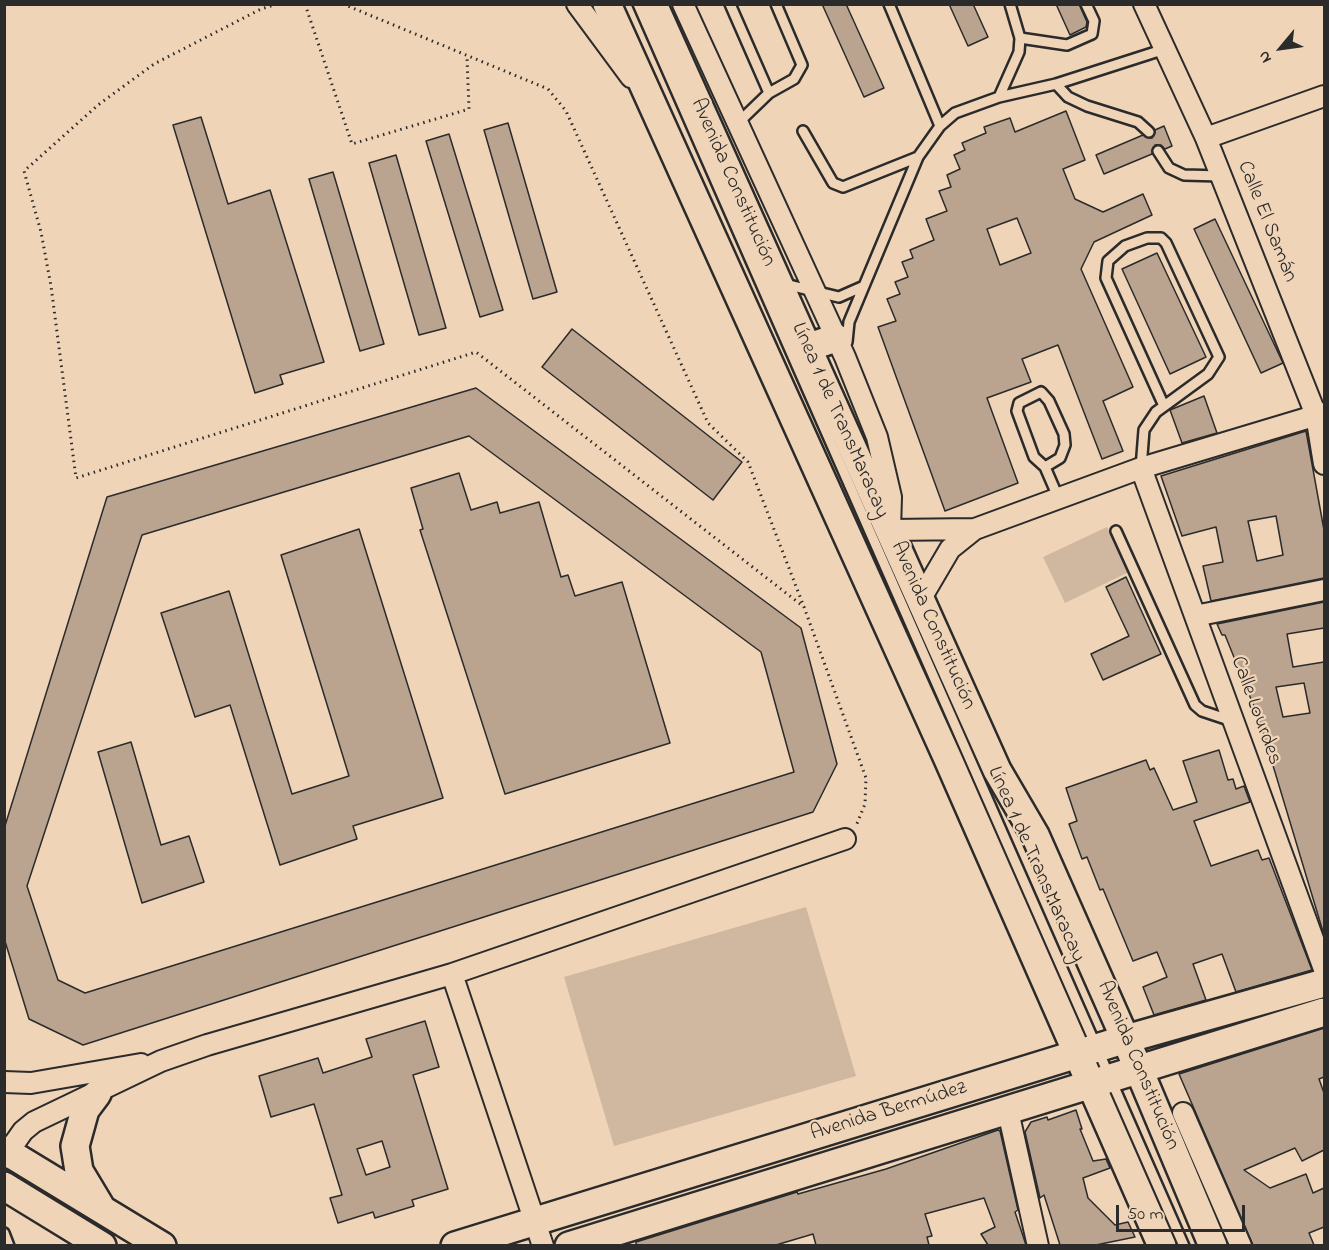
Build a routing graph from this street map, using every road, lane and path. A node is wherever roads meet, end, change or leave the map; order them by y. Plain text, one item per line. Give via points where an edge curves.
1 (277, 4) edge
2 (304, 4) edge
3 (343, 4) edge
4 (577, 4) edge
5 (607, 4) edge
6 (638, 4) edge
7 (653, 4) edge
8 (683, 4) edge
9 (730, 4) edge
10 (776, 4) edge
11 (889, 4) edge
12 (1010, 4) edge
13 (1086, 4) edge
14 (1144, 4) edge
15 (1020, 38) junction
16 (1165, 49) junction
17 (467, 56) junction
18 (1056, 84) junction
19 (769, 93) junction
20 (1324, 96) edge
21 (999, 97) junction
22 (648, 99) junction
23 (940, 126) junction
24 (740, 130) junction
25 (803, 131) dead end
26 (1149, 132) dead end
27 (1206, 138) junction
28 (1158, 152) dead end
29 (918, 157) junction
30 (1221, 177) junction
31 (777, 282) junction
32 (864, 286) junction
33 (816, 292) junction
34 (841, 347) junction
35 (806, 348) junction
36 (1164, 406) junction
37 (1320, 414) edge
38 (1324, 464) edge
39 (1045, 467) junction
40 (1141, 468) junction
41 (1058, 497) junction
42 (975, 529) junction
43 (890, 530) junction
44 (1116, 531) dead end
45 (1324, 590) edge
46 (920, 600) junction
47 (804, 607) junction
48 (1195, 616) junction
49 (1234, 722) junction
50 (845, 839) joint
51 (1324, 969) edge
52 (452, 974) junction
53 (1324, 983) edge
54 (1324, 1012) edge
55 (1126, 1039) junction
56 (1087, 1051) junction
57 (161, 1061) junction
58 (1139, 1070) junction
59 (4, 1082) edge
60 (1101, 1082) junction
61 (97, 1094) junction
62 (1008, 1111) junction
63 (1183, 1113) dead end
64 (5, 1150) edge
65 (4, 1186) edge
66 (102, 1210) junction
67 (534, 1220) junction
68 (4, 1233) edge
69 (9, 1245) edge
70 (102, 1245) edge
71 (162, 1245) edge
72 (455, 1245) edge
73 (543, 1245) edge
74 (569, 1245) edge
75 (1038, 1245) edge
76 (1162, 1245) edge
77 (1184, 1245) edge
78 (1213, 1245) edge
79 (1241, 1245) edge

1 - 47 path via 154,64 98,105 24,171 51,286 76,478 476,352
2 - 17 path via 352,144 469,109
3 - 17 path
4 - 22 street
5 - 22 street, Avenida Constitución
6 - 56 lane, Línea 1 de TransMaracay
7 - 31 street, Avenida Constitución
8 - 24 street
9 - 19 lane
10 - 19 lane via 802,65 794,79
11 - 23 lane
12 - 15 lane
13 - 15 lane via 1094,21 1092,34 1067,45
14 - 16 street, Calle El Samán
15 - 21 lane
16 - 18 lane
16 - 27 street, Calle El Samán
17 - 47 path via 548,89 566,111 708,423 748,462
18 - 21 lane
18 - 26 lane via 1068,97 1138,122
19 - 24 lane via 741,120
20 - 27 street
21 - 23 lane via 955,113
22 - 56 street, Avenida Constitución
23 - 29 lane
24 - 33 street
25 - 29 lane via 833,183 843,187
27 - 30 street, Calle El Samán
28 - 30 lane via 1169,168 1184,175
29 - 32 lane
30 - 37 street, Calle El Samán
31 - 33 lane
31 - 35 street, Avenida Constitución
32 - 33 lane via 839,297
32 - 34 lane
33 - 34 street
34 - 35 street
34 - 43 street via 877,437 891,497
35 - 43 street, Avenida Constitución
36 - 36 lane via 1106,278 1108,261 1125,246 1147,238 1161,238 1166,243 1219,357 1209,374
36 - 40 lane via 1144,430
37 - 38 street, Calle El Samán
37 - 40 street
39 - 39 lane via 1034,457 1017,411 1019,403 1041,392 1064,434 1065,445 1060,458
39 - 41 lane
40 - 41 street
40 - 48 street, Calle Lourdes
41 - 42 street
42 - 43 street
42 - 46 street via 950,549
43 - 46 street, Avenida Constitución
44 - 49 lane via 1195,705
45 - 48 street
46 - 55 street, Avenida Constitución via 997,770 1035,835
47 - 50 path via 866,778 865,804 858,824
48 - 49 street, Calle Lourdes
49 - 51 street, Calle Lourdes
50 - 52 street
52 - 57 street
52 - 67 street
53 - 55 street, Avenida Bermúdez
54 - 58 street, Avenida Bermúdez
55 - 56 street, Avenida Bermúdez
55 - 58 street, Avenida Constitución
56 - 60 street, Avenida Constitución
56 - 67 street, Avenida Bermúdez
57 - 59 street via 31,1083
57 - 61 street
58 - 60 street, Avenida Bermúdez
58 - 78 street, Avenida Constitución
60 - 62 street, Avenida Bermúdez
60 - 76 street, Avenida Constitución
60 - 77 lane
61 - 64 street via 34,1122
61 - 66 street via 85,1110 75,1146 79,1171
62 - 74 street, Avenida Bermúdez
62 - 75 street
63 - 79 street
64 - 66 street
65 - 70 street
66 - 71 street
67 - 72 street, Avenida Bermúdez
67 - 73 street
68 - 69 lane

